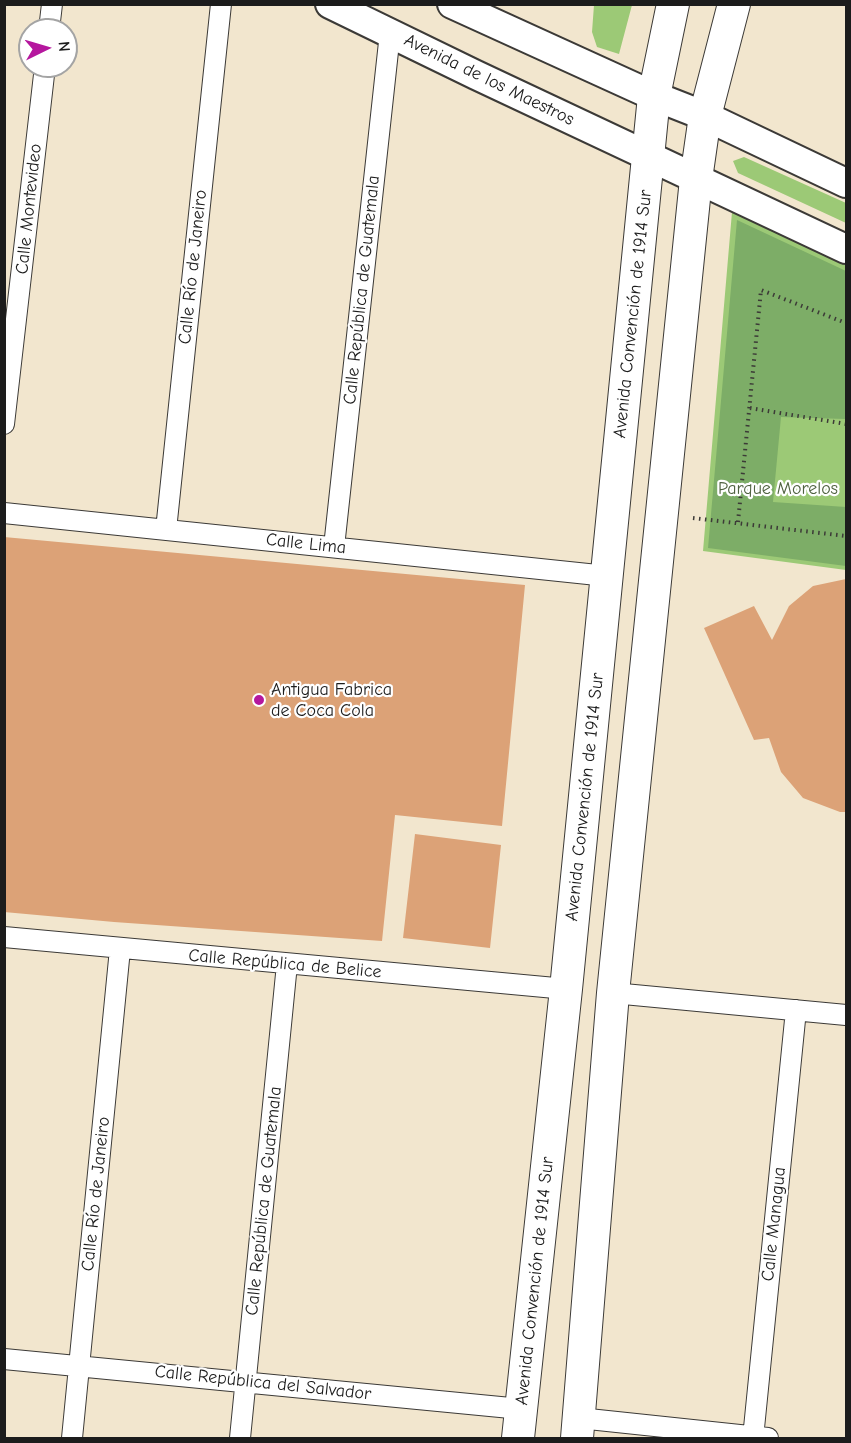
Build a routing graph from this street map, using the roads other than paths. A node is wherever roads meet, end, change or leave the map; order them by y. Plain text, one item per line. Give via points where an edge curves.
1 (221, 4) edge
2 (330, 4) edge
3 (452, 4) edge
4 (673, 4) edge
5 (734, 4) edge
6 (390, 33) junction
7 (44, 78) edge
8 (654, 96) junction
9 (705, 116) junction
10 (649, 156) junction
11 (696, 178) junction
12 (846, 183) edge
13 (846, 249) edge
14 (4, 424) edge
15 (4, 513) edge
16 (166, 530) junction
17 (334, 548) junction
18 (607, 576) junction
19 (4, 937) edge
20 (120, 949) junction
21 (287, 964) junction
22 (566, 989) junction
23 (613, 993) junction
24 (796, 1010) junction
25 (846, 1015) edge
26 (4, 1359) edge
27 (79, 1365) junction
28 (246, 1381) junction
29 (520, 1424) edge
30 (578, 1428) edge
31 (72, 1438) edge
32 (240, 1438) edge
33 (758, 1438) edge

1 - 16 street, Calle Río de Janeiro
2 - 6 main road, Avenida de los Maestros
3 - 8 main road
4 - 8 main road, Avenida Convención de 1914 Sur
5 - 9 main road
6 - 10 main road, Avenida de los Maestros
6 - 17 street, Calle República de Guatemala
7 - 14 street, Calle Montevideo
8 - 9 main road
8 - 10 main road, Avenida Convención de 1914 Sur
9 - 11 main road
9 - 12 main road
10 - 11 main road, Avenida de los Maestros
10 - 18 main road, Avenida Convención de 1914 Sur
11 - 13 main road, Avenida de los Maestros
11 - 23 main road
15 - 16 street, Calle Lima
16 - 17 street, Calle Lima
17 - 18 street, Calle Lima
18 - 22 main road, Avenida Convención de 1914 Sur
19 - 20 street, Calle República de Belice
20 - 21 street, Calle República de Belice
20 - 27 street, Calle Río de Janeiro
21 - 22 street, Calle República de Belice
21 - 28 street, Calle República de Guatemala
22 - 29 main road, Avenida Convención de 1914 Sur
23 - 24 street
23 - 30 main road
24 - 25 street
24 - 33 street, Calle Managua
26 - 27 street, Calle República del Salvador
27 - 28 street, Calle República del Salvador
27 - 31 street, Calle Río de Janeiro
28 - 29 street, Calle República del Salvador
28 - 32 street, Calle República de Guatemala
30 - 33 street

